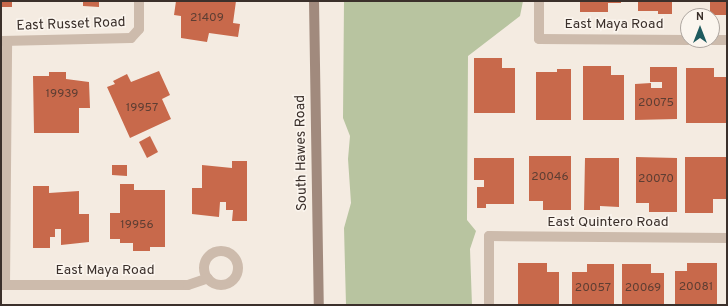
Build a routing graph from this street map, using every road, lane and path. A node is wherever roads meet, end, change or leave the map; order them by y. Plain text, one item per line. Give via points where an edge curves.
1 (139, 1) edge
2 (314, 1) edge
3 (539, 1) edge
4 (680, 40) edge
5 (4, 41) edge
6 (727, 238) edge
7 (208, 278) dead end
8 (3, 285) edge
9 (319, 305) edge
10 (489, 305) edge

1 - 5 street, East Russet Road via 140,29 131,38
2 - 9 main road, South Hawes Road
3 - 4 street, East Maya Road via 539,39
5 - 8 street
6 - 10 street, East Quintero Road via 489,236
7 - 8 street, East Maya Road via 188,285

